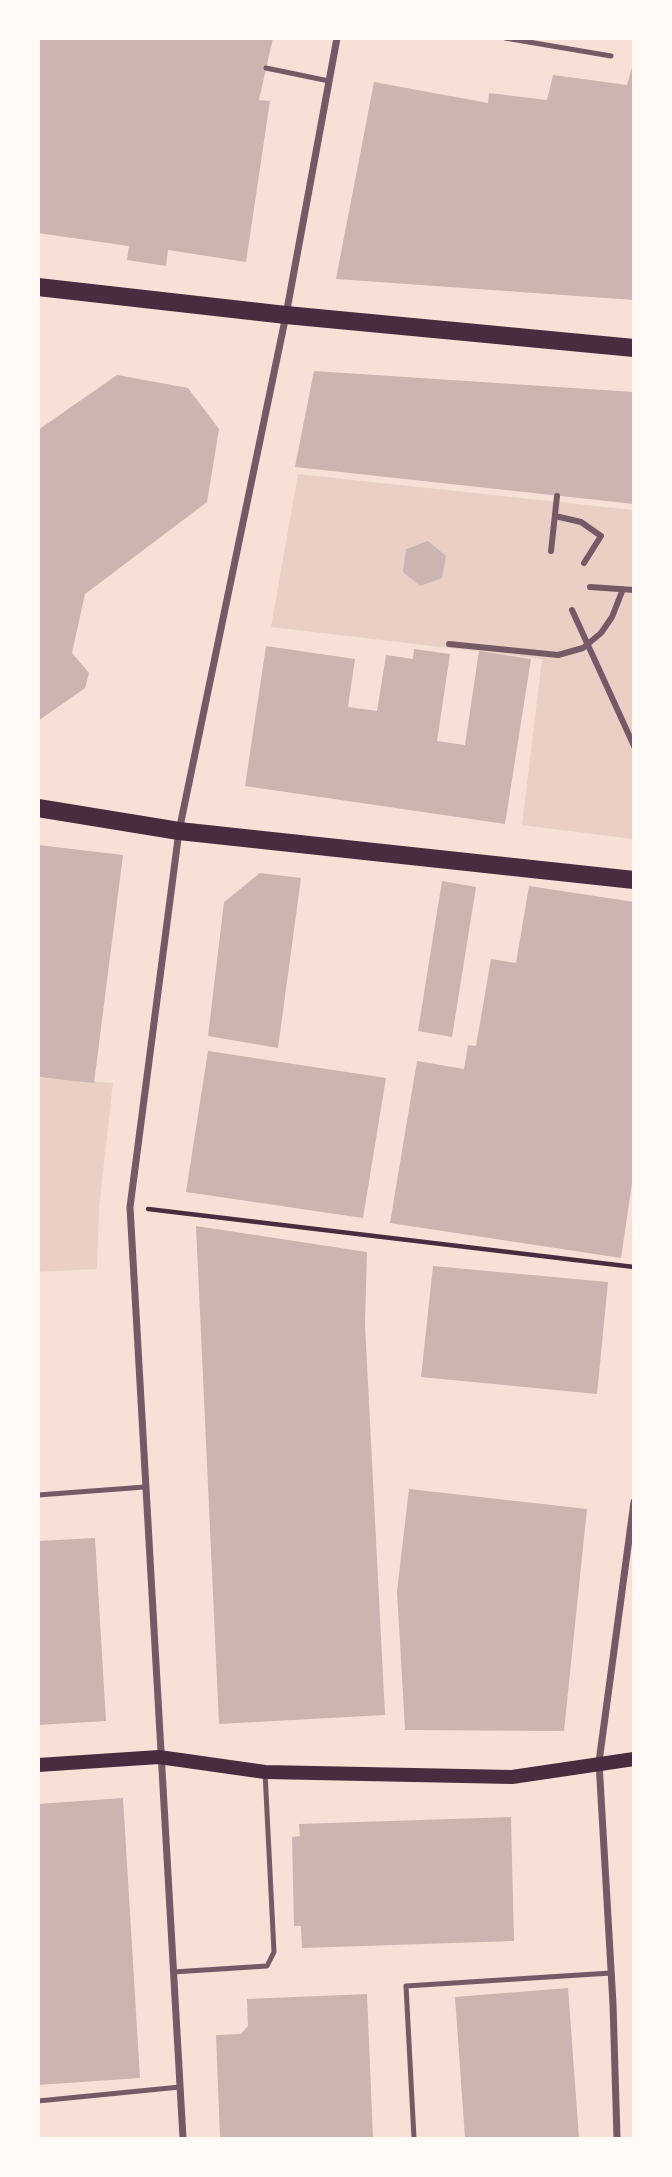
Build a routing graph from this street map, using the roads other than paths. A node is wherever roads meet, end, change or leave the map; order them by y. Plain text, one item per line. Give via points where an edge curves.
1 (337, 38) edge
2 (505, 38) edge
3 (611, 55) dead end
4 (266, 68) dead end
5 (329, 81) junction
6 (38, 287) edge
7 (286, 315) junction
8 (634, 348) edge
9 (557, 496) dead end
10 (555, 516) junction
11 (551, 551) dead end
12 (584, 563) dead end
13 (590, 587) dead end
14 (623, 589) junction
15 (634, 590) edge
16 (572, 610) dead end
17 (449, 644) dead end
18 (587, 644) junction
19 (634, 746) edge
20 (38, 808) edge
21 (179, 831) junction
22 (634, 880) edge
23 (145, 1487) junction
24 (38, 1495) edge
25 (634, 1502) edge
26 (159, 1757) junction
27 (634, 1759) edge
28 (599, 1762) junction
29 (38, 1765) edge
30 (265, 1772) junction
31 (173, 1972) junction
32 (611, 1973) junction
33 (180, 2087) junction
34 (38, 2101) edge
35 (183, 2138) edge
36 (414, 2138) edge
37 (617, 2138) edge

1 - 5 street
2 - 3 lane
4 - 5 lane
5 - 7 street
6 - 7 main road
7 - 8 main road
7 - 21 street
9 - 10 street
10 - 11 street
10 - 12 street via 582,522 601,536
13 - 14 street
14 - 15 street
14 - 18 street via 612,617
16 - 18 street
17 - 18 street via 558,655
18 - 19 street
20 - 21 main road
21 - 22 main road
21 - 23 street via 130,1207
23 - 24 lane
23 - 26 street
25 - 28 street
26 - 29 main road
26 - 30 main road
26 - 31 street
27 - 28 main road
28 - 30 main road via 512,1777
28 - 32 street
30 - 31 lane via 274,1952 267,1966
31 - 33 street
32 - 36 lane via 406,1986
32 - 37 street
33 - 34 lane
33 - 35 street

